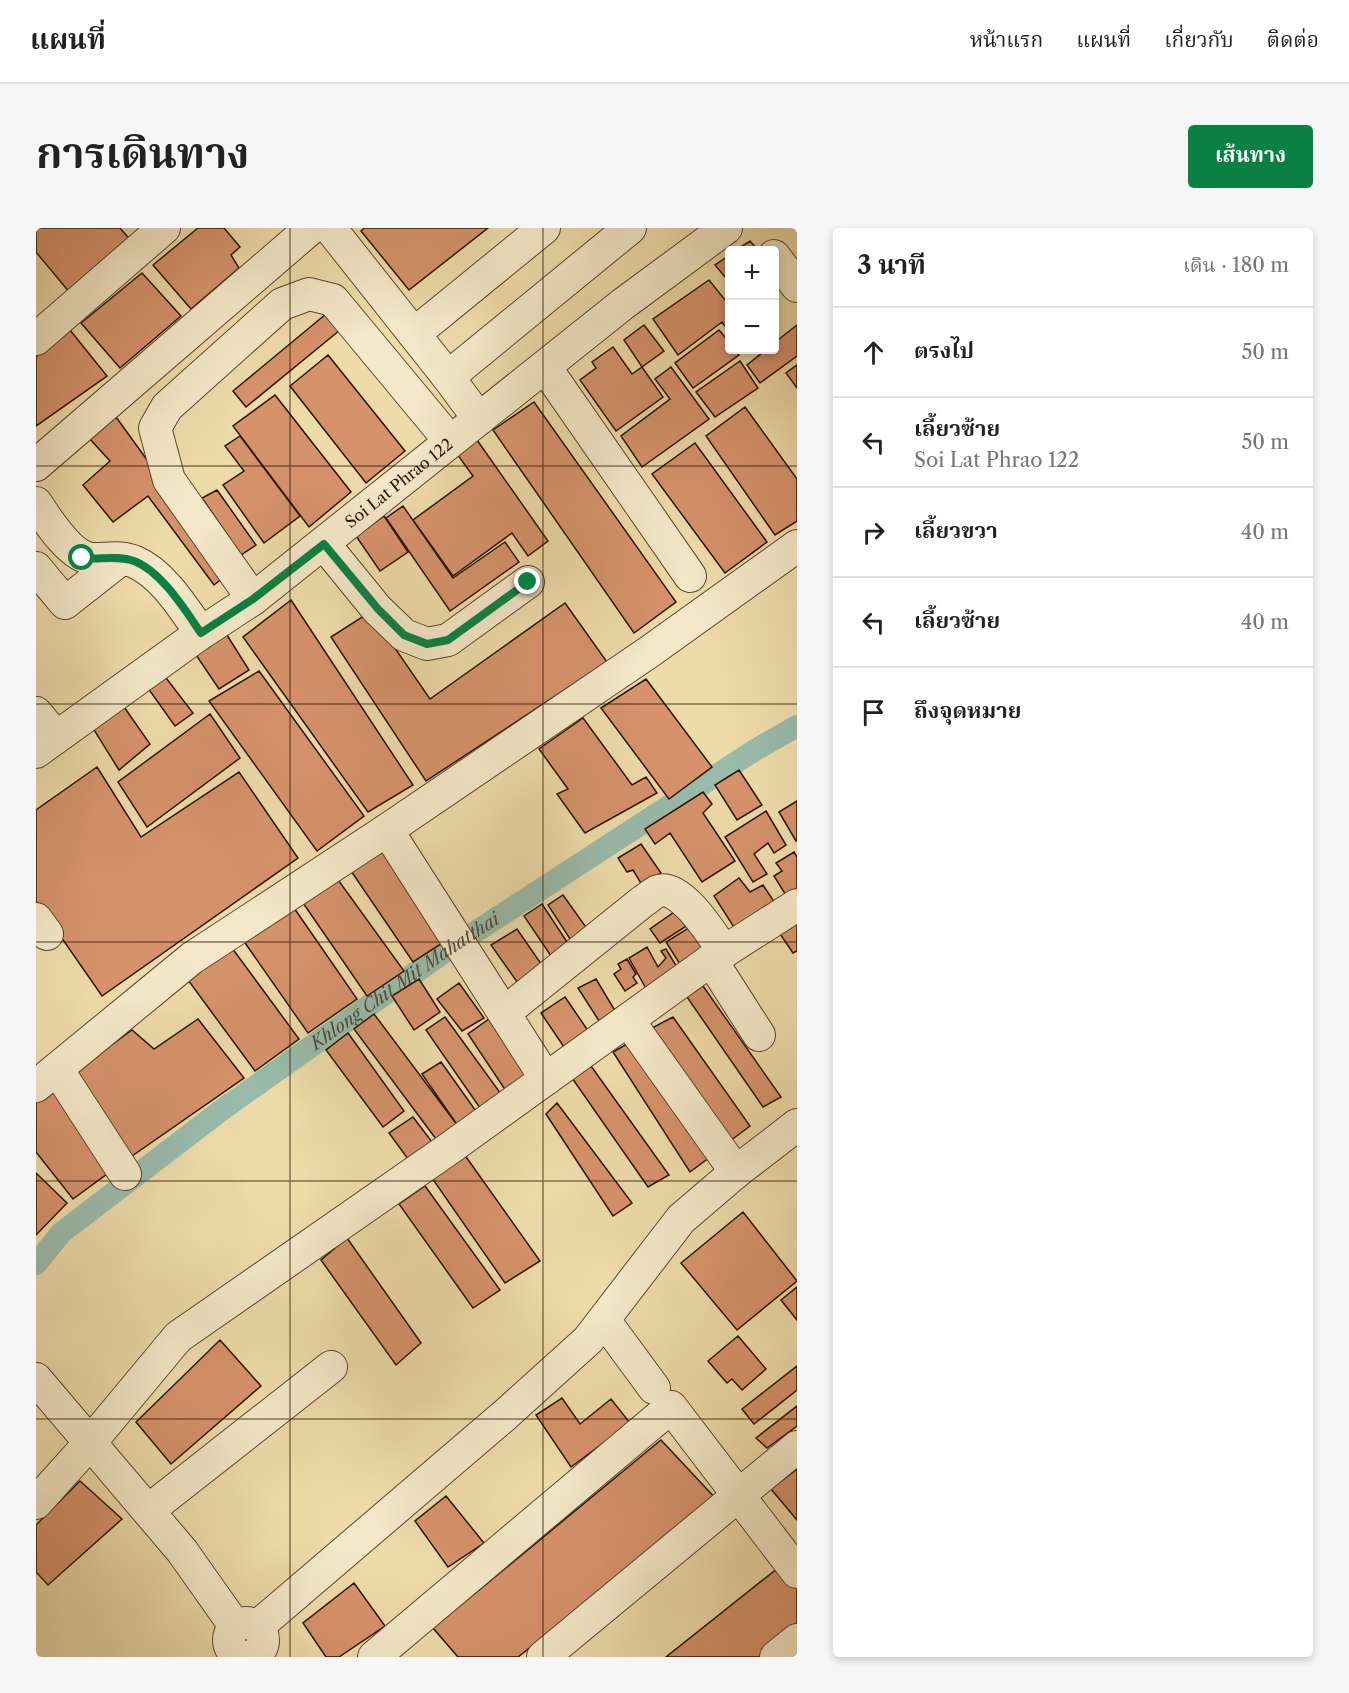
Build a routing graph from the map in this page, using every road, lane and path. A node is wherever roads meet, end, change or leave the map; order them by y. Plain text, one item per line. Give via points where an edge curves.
1 (165, 228) edge
2 (311, 228) edge
3 (330, 228) edge
4 (544, 228) edge
5 (630, 228) edge
6 (726, 228) edge
7 (779, 261) edge
8 (797, 286) edge
9 (414, 334) junction
10 (36, 339) edge
11 (545, 367) junction
12 (448, 377) junction
13 (478, 419) junction
14 (450, 441) junction
15 (36, 465) edge
16 (36, 503) edge
17 (324, 544) junction
18 (797, 546) edge
19 (121, 559) junction
20 (36, 568) edge
21 (690, 576) dead end
22 (528, 582) dead end
23 (253, 599) junction
24 (201, 633) junction
25 (36, 713) edge
26 (46, 745) edge
27 (387, 830) junction
28 (797, 905) edge
29 (717, 956) junction
30 (504, 1013) junction
31 (628, 1020) junction
32 (759, 1035) dead end
33 (46, 1077) edge
34 (546, 1079) junction
35 (797, 1125) edge
36 (736, 1172) junction
37 (125, 1174) dead end
38 (604, 1320) junction
39 (331, 1367) dead end
40 (36, 1379) edge
41 (663, 1398) junction
42 (89, 1444) junction
43 (797, 1446) edge
44 (738, 1495) junction
45 (36, 1503) edge
46 (149, 1510) junction
47 (797, 1572) edge
48 (233, 1639) edge
49 (797, 1640) edge
50 (374, 1657) edge
51 (543, 1657) edge
52 (776, 1657) edge

1 - 10 street
2 - 15 street
3 - 9 street
4 - 9 street
5 - 12 street
6 - 11 street, Soi Lat Phrao 122
7 - 8 street
9 - 12 street
11 - 13 street, Soi Lat Phrao 122
11 - 21 street
12 - 13 street
13 - 14 street, Soi Lat Phrao 122
14 - 17 street, Soi Lat Phrao 122
14 - 23 street via 333,300 309,294 282,304 167,407 156,428 169,480
16 - 19 street via 82,558
17 - 22 street via 404,635 427,644 448,640
17 - 23 street, Soi Lat Phrao 122
18 - 27 street
19 - 20 street via 65,603
19 - 24 street via 134,561 150,571 178,600
23 - 24 street, Soi Lat Phrao 122
24 - 26 street, Soi Lat Phrao 122
25 - 26 street
27 - 30 street
27 - 33 street via 192,958
28 - 29 street
29 - 30 street via 694,911 674,893 658,891
29 - 31 street
29 - 32 street
30 - 34 street
31 - 34 street
31 - 36 street
33 - 37 street
34 - 42 street via 178,1337
35 - 36 street
36 - 38 street via 681,1219
38 - 41 street
38 - 48 street via 588,1340 513,1407
39 - 46 street
40 - 42 street
41 - 44 street
41 - 50 street
42 - 45 street
42 - 46 street
43 - 44 street
44 - 47 street
44 - 51 street
46 - 48 street via 182,1551
49 - 52 street

